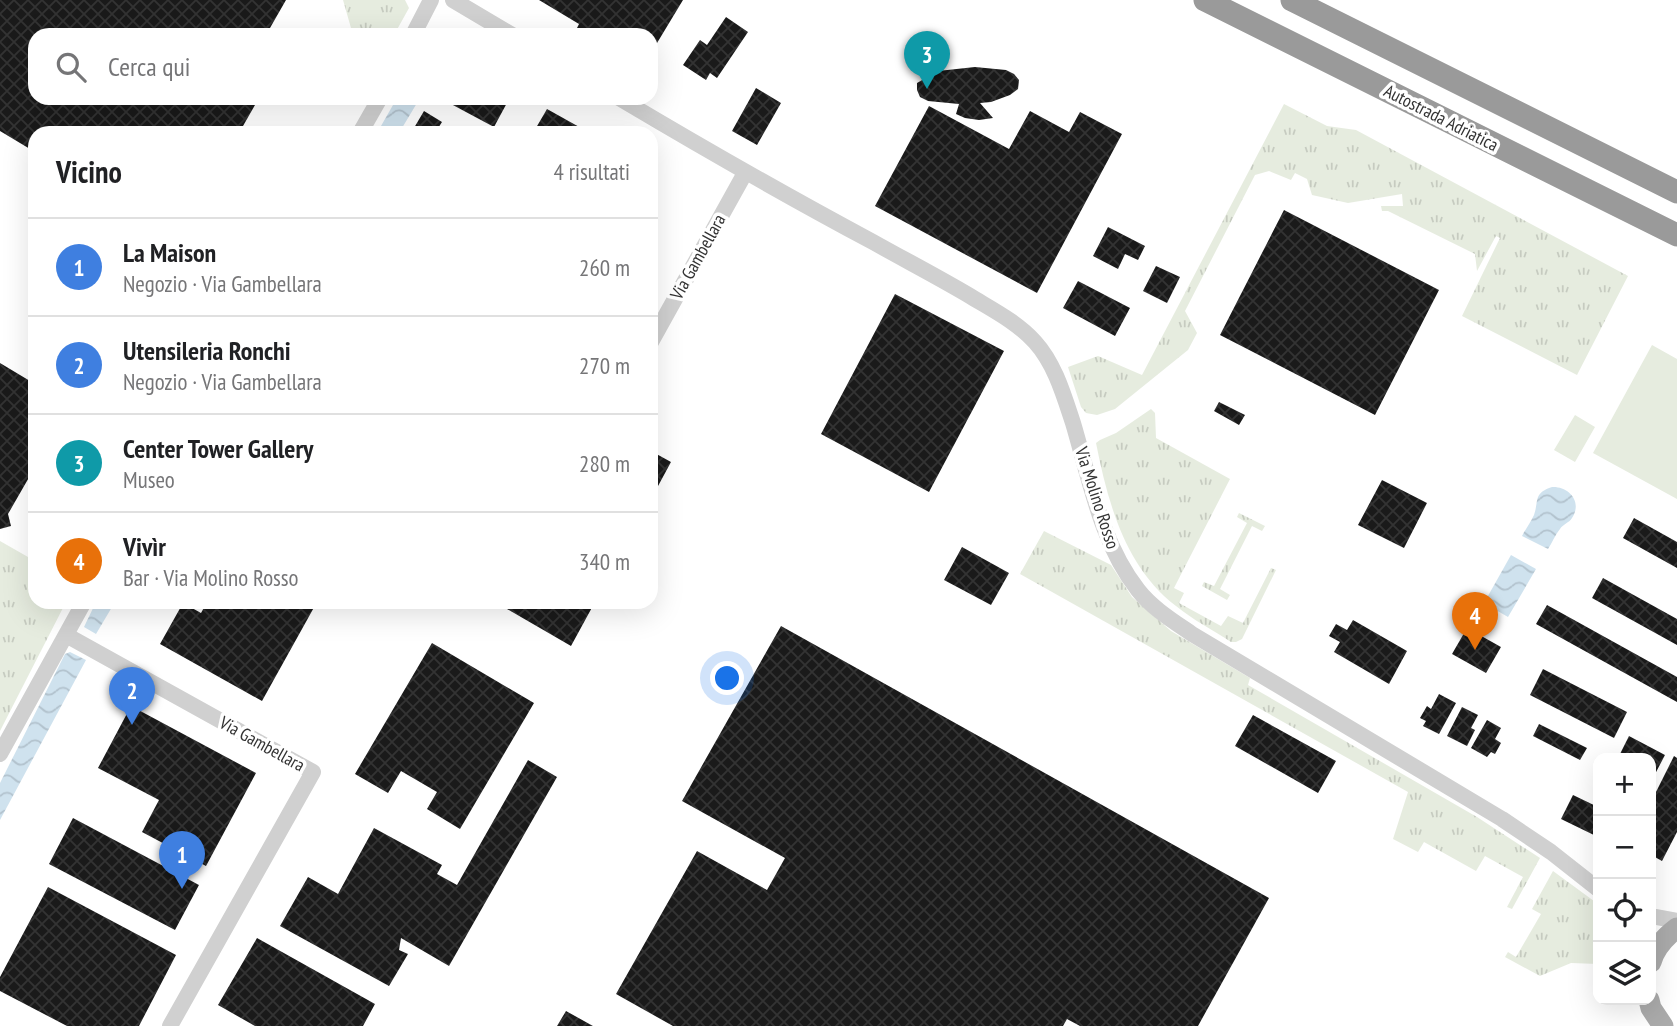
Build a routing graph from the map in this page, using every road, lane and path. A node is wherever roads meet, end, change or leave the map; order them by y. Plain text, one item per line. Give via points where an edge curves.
1 (431, 0) edge
2 (453, 0) edge
3 (1205, 0) edge
4 (1292, 0) edge
5 (417, 28) edge
6 (500, 28) edge
7 (376, 105) edge
8 (631, 105) edge
9 (364, 126) edge
10 (746, 173) junction
11 (1677, 192) edge
12 (1677, 235) edge
13 (658, 330) edge
14 (80, 609) edge
15 (65, 635) junction
16 (0, 754) edge
17 (1593, 885) edge
18 (1656, 917) edge
19 (1677, 921) edge
20 (1677, 928) edge
21 (1656, 950) edge
22 (1652, 1011) edge
23 (170, 1026) edge
24 (1663, 1026) edge

1 - 5 street
2 - 6 street
3 - 12 highway, Autostrada Adriatica
4 - 11 highway
7 - 9 street
8 - 10 street, Via Molino Rosso
10 - 13 street, Via Gambellara
10 - 17 street, Via Molino Rosso via 1000,314 1037,344 1066,402 1104,529 1140,592 1164,614 1493,814
14 - 15 street
15 - 16 street
15 - 23 street, Via Gambellara via 313,772
18 - 19 street
20 - 21 main road
22 - 24 main road

